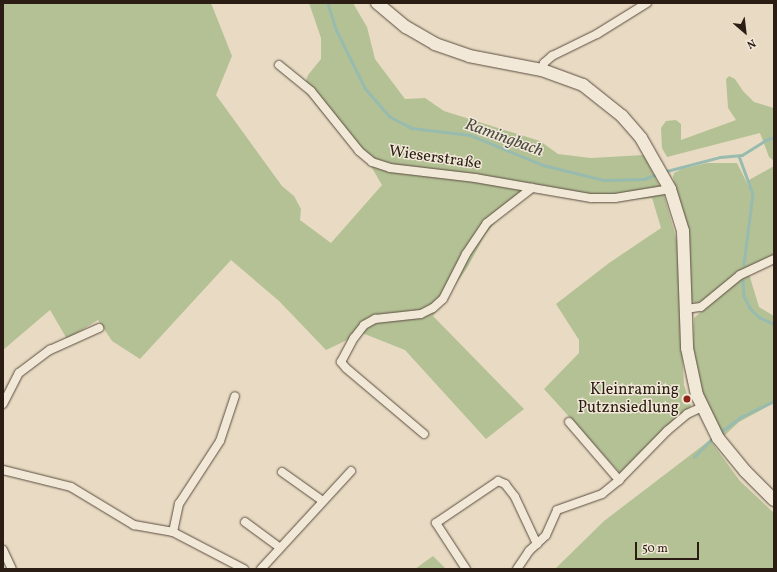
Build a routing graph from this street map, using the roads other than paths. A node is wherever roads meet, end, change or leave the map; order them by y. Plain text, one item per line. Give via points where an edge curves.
1 (377, 3) edge
2 (647, 3) edge
3 (279, 65) dead end
4 (542, 70) junction
5 (669, 186) junction
6 (532, 188) junction
7 (774, 259) edge
8 (686, 309) junction
9 (99, 328) dead end
10 (235, 396) dead end
11 (3, 404) edge
12 (702, 407) junction
13 (569, 422) dead end
14 (424, 434) dead end
15 (3, 470) edge
16 (351, 471) dead end
17 (282, 472) dead end
18 (619, 480) junction
19 (774, 500) edge
20 (323, 501) junction
21 (245, 522) dead end
22 (173, 532) junction
23 (537, 544) junction
24 (279, 547) junction
25 (3, 550) edge
26 (12, 569) edge
27 (244, 569) edge
28 (261, 569) edge
29 (466, 569) edge
30 (517, 569) edge

1 - 4 main road via 406,27 435,44 469,56
2 - 4 street via 597,34 552,56 544,63
3 - 6 street, Wieserstraße via 311,91 359,151 372,162 390,168
4 - 5 main road via 583,85 607,102 632,126 652,154
5 - 6 street, Wieserstraße via 615,198 591,198
5 - 8 main road via 683,231
6 - 14 street via 487,223 466,254 442,299 433,308 421,314 375,319 364,325 341,362
7 - 8 street via 740,275 701,307
8 - 12 main road via 689,365
9 - 11 street via 50,350 19,373
10 - 22 street via 220,441 179,504
12 - 18 street via 687,414 667,431
12 - 19 main road via 716,435 744,471
13 - 18 street
15 - 22 street via 70,487 134,525
16 - 20 street
17 - 20 street
18 - 23 street via 602,494 557,510 546,535
20 - 24 street
21 - 24 street
22 - 27 street
23 - 29 street via 515,497 505,484 498,481 436,523
23 - 30 street
24 - 28 street
25 - 26 street

